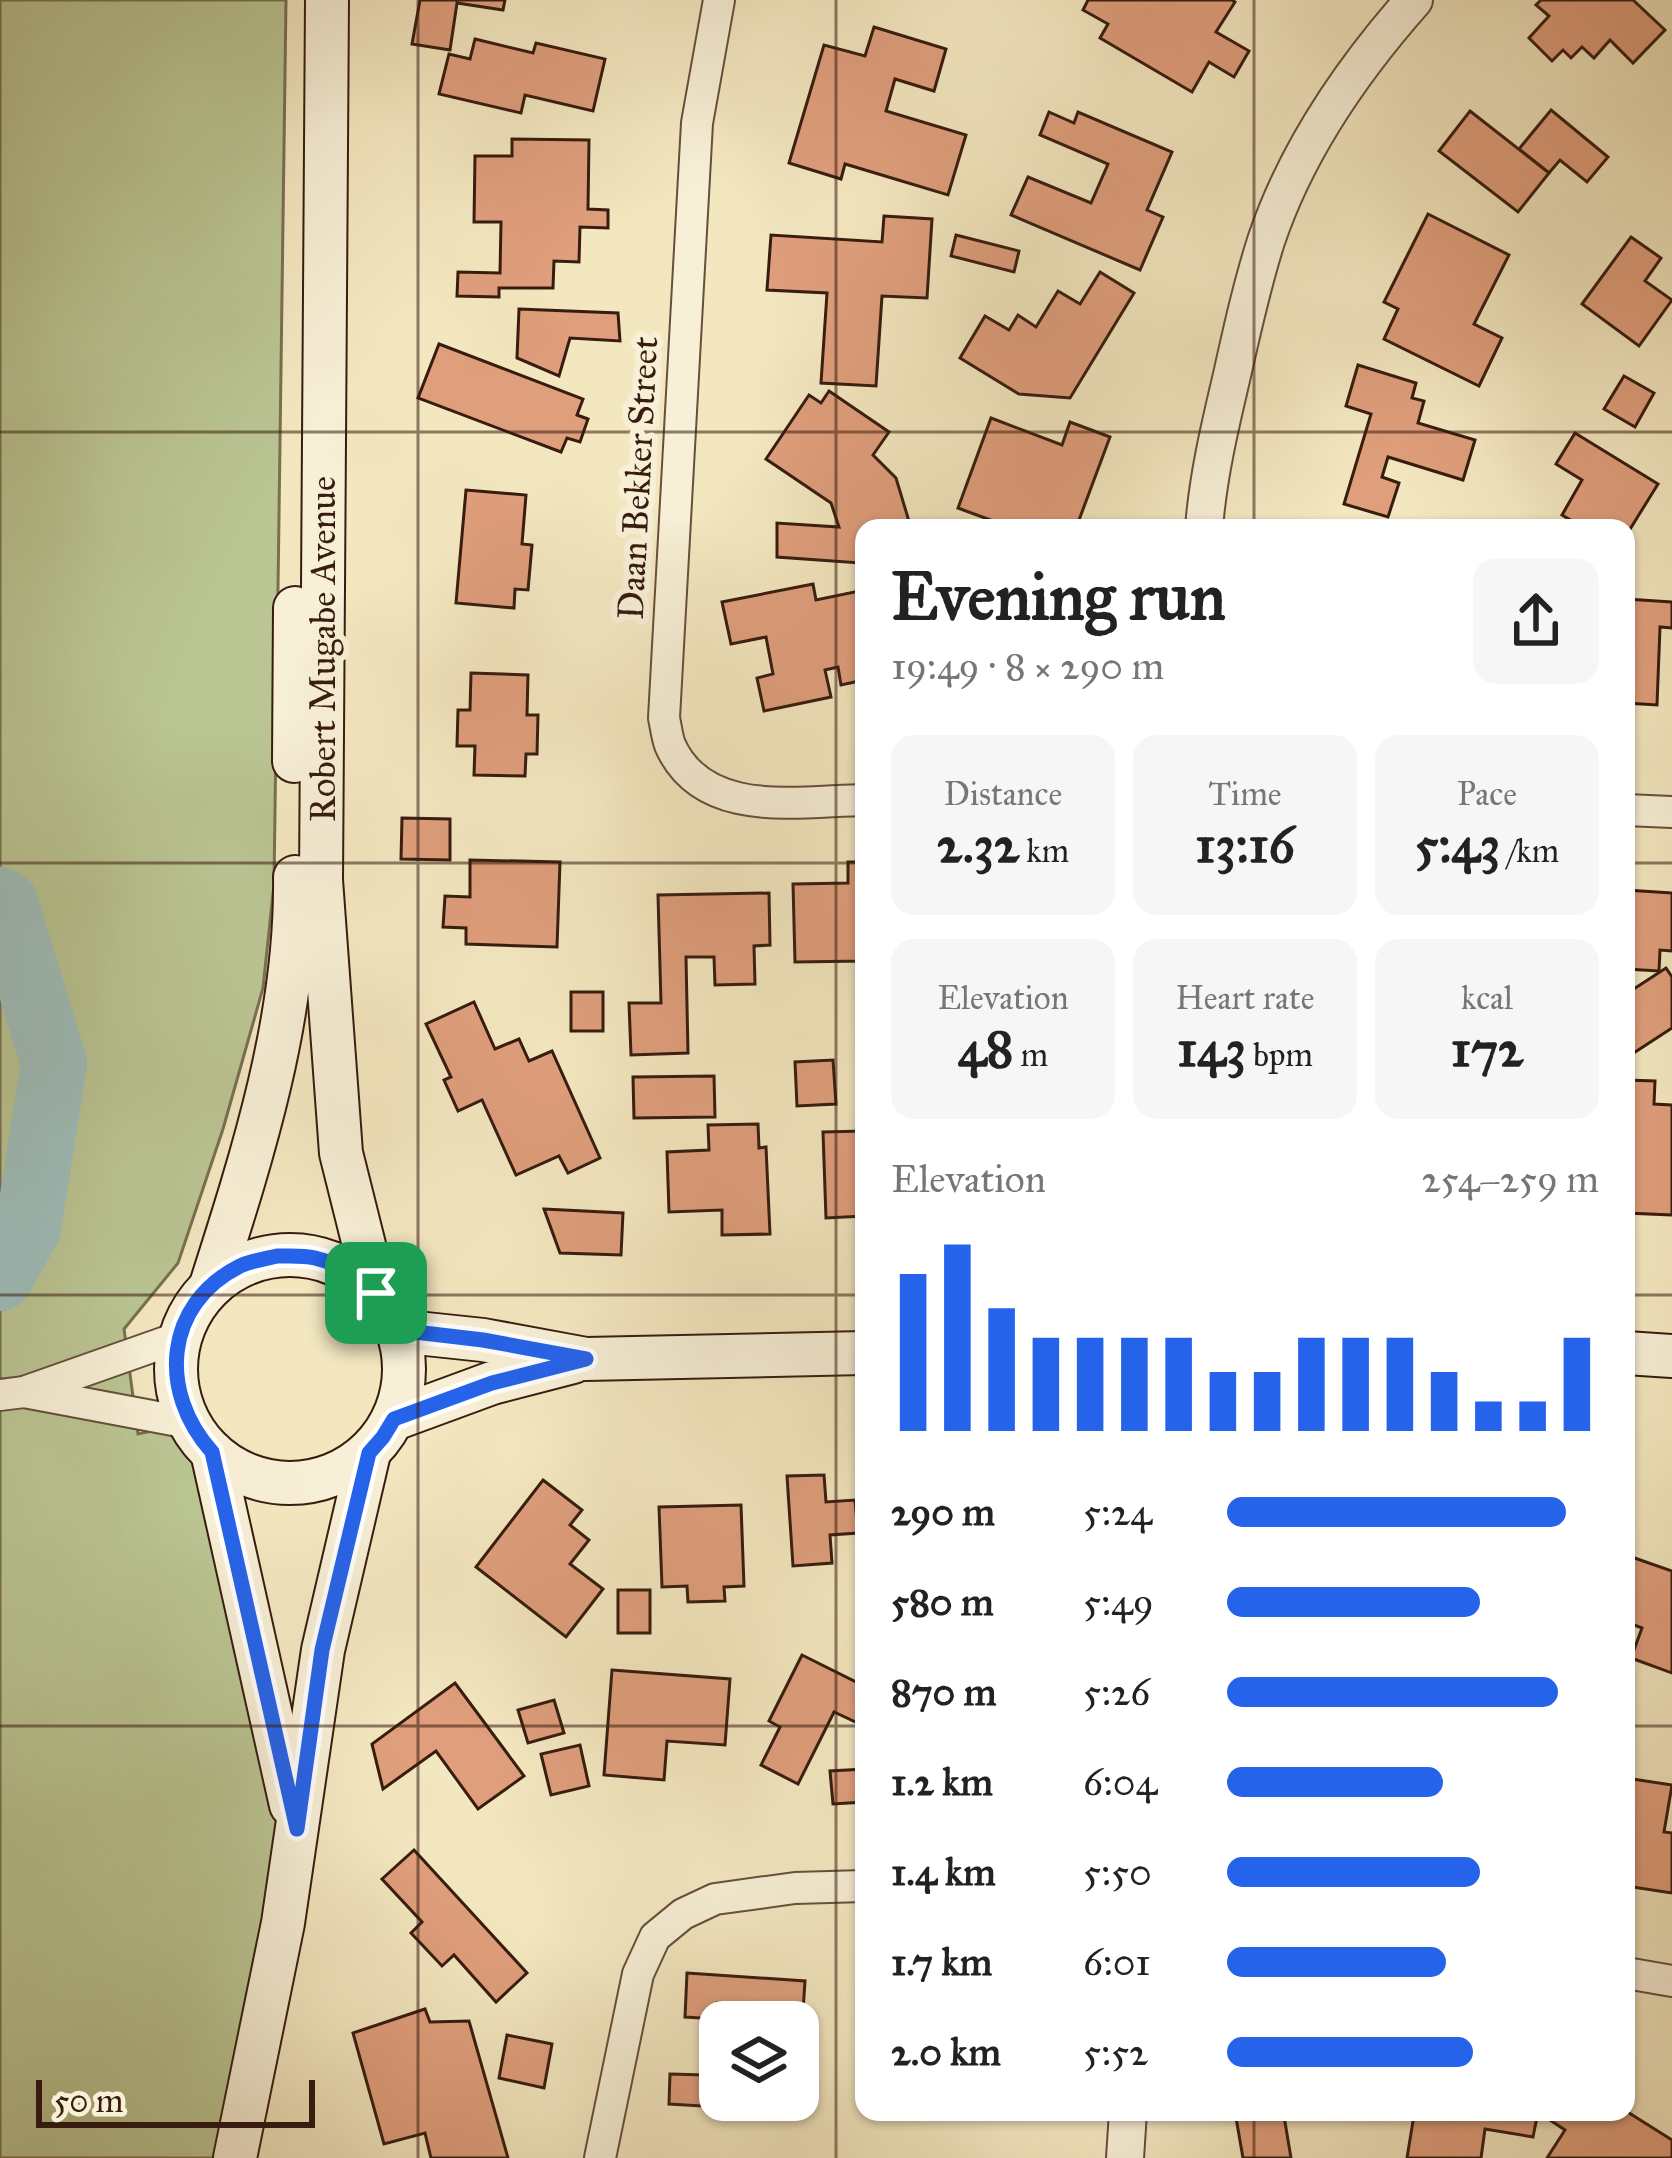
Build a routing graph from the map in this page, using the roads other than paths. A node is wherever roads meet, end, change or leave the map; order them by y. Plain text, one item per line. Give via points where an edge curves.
1 (307, 0) edge
2 (327, 0) edge
3 (718, 0) edge
4 (1414, 0) edge
5 (1205, 519) edge
6 (855, 800) edge
7 (1635, 810) edge
8 (1672, 812) edge
9 (211, 1286) junction
10 (376, 1293) junction
11 (398, 1330) junction
12 (180, 1337) junction
13 (855, 1353) edge
14 (1635, 1354) edge
15 (1672, 1356) edge
16 (586, 1359) junction
17 (12, 1393) edge
18 (394, 1419) junction
19 (200, 1437) junction
20 (369, 1453) junction
21 (297, 1829) junction
22 (855, 1886) edge
23 (1635, 1975) edge
24 (1672, 1981) edge
25 (1127, 2121) edge
26 (235, 2158) edge
27 (600, 2158) edge
28 (1125, 2158) edge

1 - 9 main road, Robert Mugabe Avenue via 296,928 254,1153
2 - 10 main road, Robert Mugabe Avenue via 321,880 341,1153
3 - 6 street, Daan Bekker Street via 697,123 664,718 686,769 716,793 747,802
4 - 5 street via 1336,99 1268,237
7 - 8 street
9 - 10 main road via 242,1265 314,1257
9 - 12 main road
10 - 11 main road
11 - 16 main road
11 - 18 main road via 404,1390
12 - 17 street
12 - 19 main road via 179,1395
13 - 16 main road
14 - 15 main road
16 - 18 main road
17 - 19 street
18 - 20 main road
19 - 20 main road via 248,1476 290,1484 333,1476
19 - 21 main road
20 - 21 main road via 322,1650
21 - 26 main road
22 - 27 street via 715,1899 656,1937 638,1974
23 - 24 street
25 - 28 street

